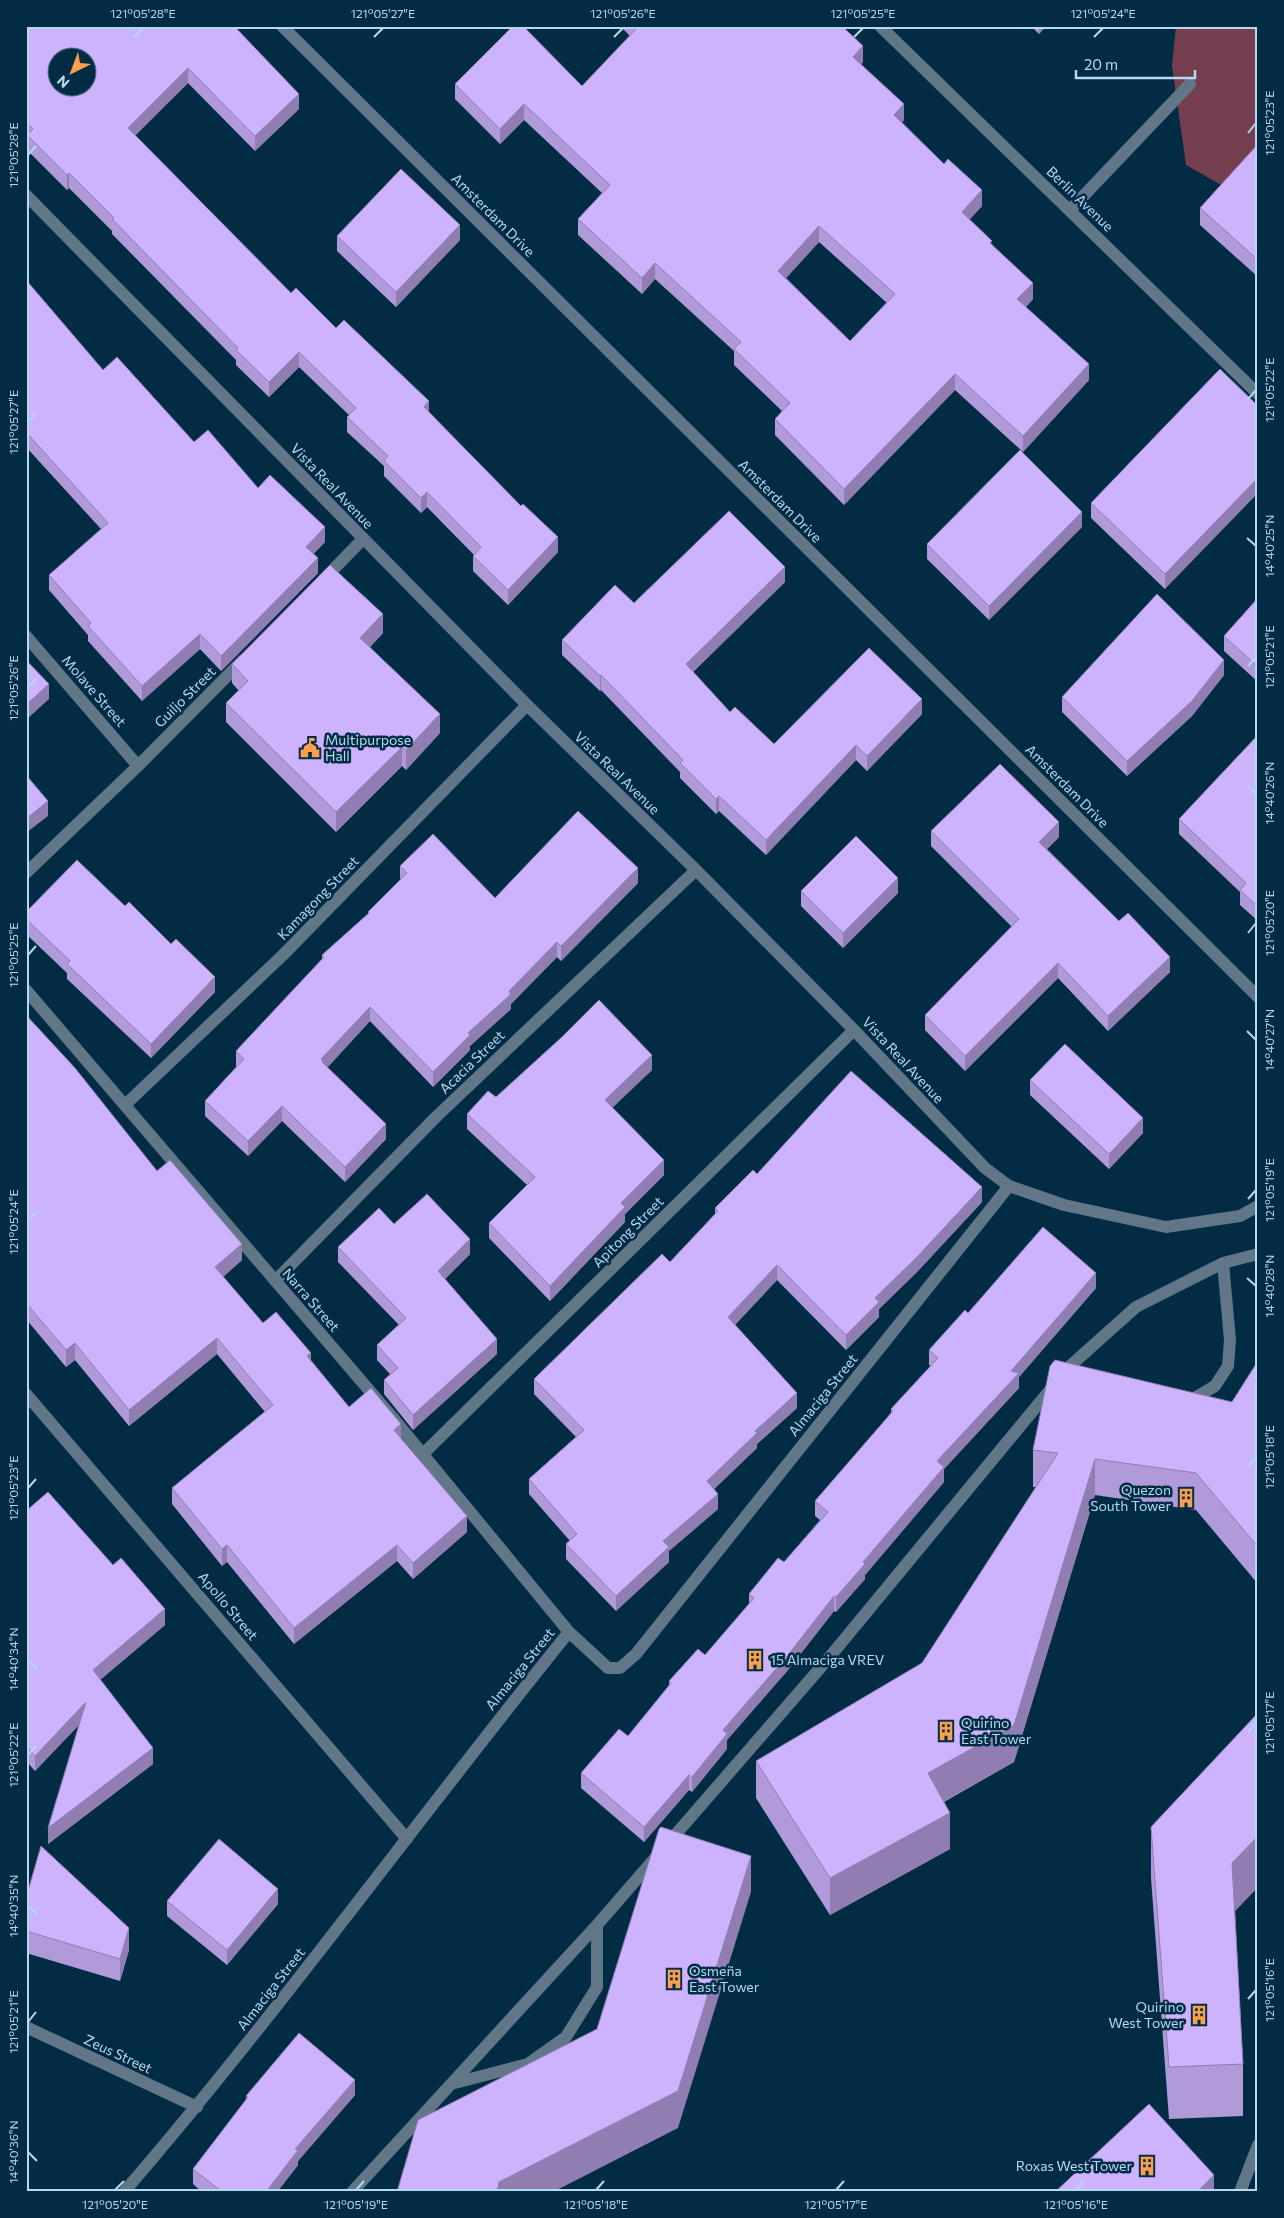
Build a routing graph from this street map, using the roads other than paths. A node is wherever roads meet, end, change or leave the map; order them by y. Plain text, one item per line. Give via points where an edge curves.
1 (282, 26) edge
2 (880, 26) edge
3 (1190, 84) dead end
4 (26, 195) edge
5 (1070, 210) junction
6 (1258, 394) edge
7 (363, 539) junction
8 (312, 590) edge
9 (26, 636) edge
10 (250, 653) edge
11 (526, 705) junction
12 (138, 766) junction
13 (696, 870) junction
14 (26, 873) edge
15 (26, 990) edge
16 (1258, 996) edge
17 (854, 1030) junction
18 (125, 1105) junction
19 (1009, 1186) junction
20 (1258, 1206) edge
21 (1258, 1254) edge
22 (1224, 1263) junction
23 (275, 1281) junction
24 (1069, 1367) junction
25 (1086, 1373) edge
26 (26, 1394) edge
27 (1176, 1400) edge
28 (423, 1454) junction
29 (569, 1632) junction
30 (407, 1839) junction
31 (597, 1925) junction
32 (26, 2027) edge
33 (450, 2084) junction
34 (198, 2107) junction
35 (1258, 2145) edge
36 (124, 2192) edge
37 (352, 2192) edge
38 (1240, 2192) edge

1 - 16 street, Amsterdam Drive
2 - 5 street, Berlin Avenue
3 - 5 street
4 - 7 street, Vista Real Avenue
5 - 6 street, Berlin Avenue
7 - 8 street
7 - 11 street, Vista Real Avenue
9 - 12 street, Molave Street
10 - 12 street, Guiljo Street
11 - 13 street, Vista Real Avenue
11 - 18 street, Kamagong Street via 283,955
12 - 14 street, Guiljo Street
13 - 17 street, Vista Real Avenue
13 - 23 street, Acacia Street via 437,1116
15 - 18 street, Narra Street
17 - 19 street, Vista Real Avenue via 985,1168
17 - 28 street, Apitong Street
18 - 23 street, Narra Street
19 - 20 street, Vista Real Avenue via 1064,1206 1166,1227 1240,1216
19 - 29 street, Almaciga Street via 631,1658 620,1668 608,1668
21 - 22 street
22 - 24 street via 1136,1307
22 - 27 street via 1230,1340 1228,1366 1215,1386 1186,1403
23 - 28 street, Narra Street
24 - 25 street
24 - 31 street via 828,1659
26 - 30 street, Apollo Street
28 - 29 street, Narra Street
29 - 30 street, Almaciga Street
30 - 34 street, Almaciga Street
31 - 33 street
31 - 33 street via 597,1988 566,2037 528,2064
32 - 34 street, Zeus Street
33 - 37 street
34 - 36 street, Almaciga Street
35 - 38 street

